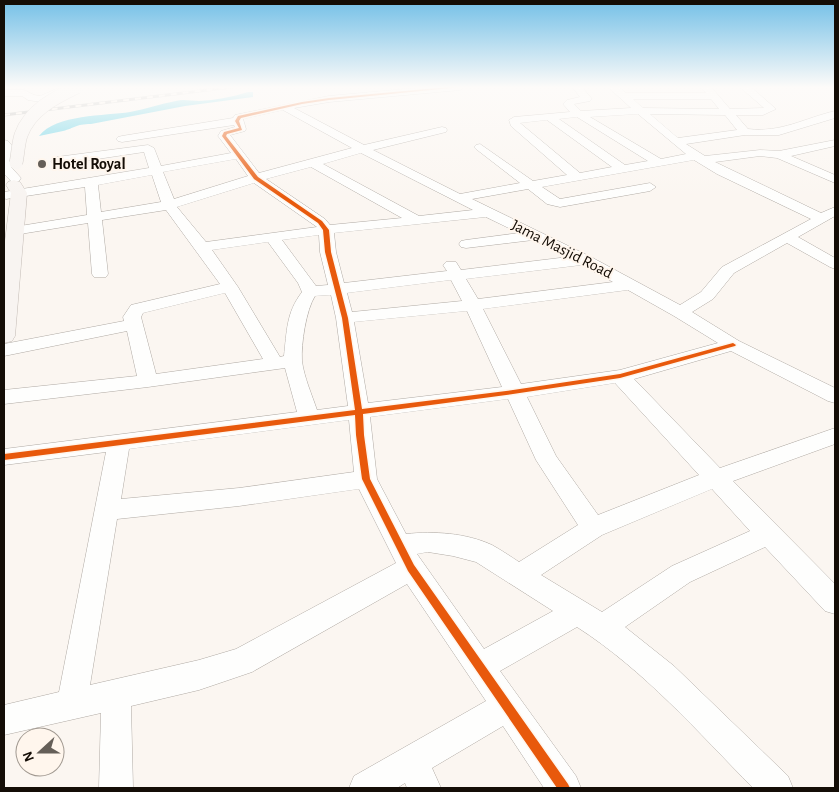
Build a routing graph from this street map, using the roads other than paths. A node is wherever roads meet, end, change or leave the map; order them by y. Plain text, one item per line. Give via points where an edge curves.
1 (26, 124) edge
2 (218, 124) edge
3 (239, 124) edge
4 (317, 124) edge
5 (515, 124) edge
6 (559, 124) edge
7 (596, 124) edge
8 (654, 124) edge
9 (738, 124) edge
10 (808, 124) edge
11 (797, 128) junction
12 (442, 130) dead end
13 (745, 132) junction
14 (676, 142) junction
15 (835, 143) edge
16 (5, 144) edge
17 (480, 147) dead end
18 (363, 149) junction
19 (239, 155) junction
20 (779, 155) junction
21 (700, 158) junction
22 (212, 161) junction
23 (658, 162) junction
24 (313, 163) junction
25 (623, 169) junction
26 (157, 171) junction
27 (55, 175) junction
28 (577, 177) junction
29 (256, 178) junction
30 (835, 178) edge
31 (91, 182) junction
32 (14, 183) junction
33 (529, 185) junction
34 (230, 186) junction
35 (650, 187) dead end
36 (458, 198) junction
37 (169, 204) junction
38 (4, 212) edge
39 (490, 212) junction
40 (832, 213) edge
41 (94, 218) junction
42 (450, 218) junction
43 (418, 220) junction
44 (326, 230) junction
45 (14, 231) junction
46 (536, 235) junction
47 (789, 238) junction
48 (277, 239) junction
49 (466, 244) junction
50 (202, 247) junction
51 (586, 260) junction
52 (835, 264) edge
53 (454, 270) junction
54 (481, 272) junction
55 (100, 274) dead end
56 (630, 285) junction
57 (230, 287) junction
58 (338, 288) junction
59 (310, 292) junction
60 (473, 305) junction
61 (680, 312) junction
62 (345, 318) junction
63 (134, 324) junction
64 (4, 336) edge
65 (733, 345) junction
66 (4, 350) edge
67 (284, 363) junction
68 (620, 376) junction
69 (148, 381) junction
70 (513, 392) junction
71 (835, 396) edge
72 (4, 397) edge
73 (360, 411) junction
74 (309, 418) junction
75 (835, 436) edge
76 (119, 442) junction
77 (4, 457) edge
78 (716, 478) junction
79 (366, 479) junction
80 (106, 510) junction
81 (593, 528) junction
82 (768, 534) junction
83 (405, 557) junction
84 (518, 576) junction
85 (835, 602) edge
86 (577, 612) junction
87 (602, 627) junction
88 (480, 667) junction
89 (116, 694) junction
90 (72, 704) junction
91 (507, 706) junction
92 (4, 720) edge
93 (418, 775) edge
94 (116, 788) edge
95 (366, 788) edge
96 (564, 788) edge
97 (776, 788) edge

1 - 32 main road, bridge
2 - 27 street via 71,147 58,153
3 - 19 street via 242,129 224,134
4 - 18 street, Jama Masjid Road
5 - 28 street
6 - 25 street
7 - 23 street
8 - 14 street
9 - 13 street
10 - 11 street
11 - 13 street via 762,134
11 - 15 street via 821,134
12 - 18 street
13 - 14 street
14 - 21 street
15 - 20 street
16 - 32 street via 6,168
17 - 33 street
18 - 24 street
18 - 36 street, Jama Masjid Road
19 - 22 street
19 - 29 street
20 - 21 street via 760,153
20 - 30 street
21 - 23 street
21 - 40 street via 721,171
22 - 26 street
22 - 34 street
23 - 25 street
24 - 29 street
24 - 43 street
25 - 28 street
26 - 27 street via 146,148
26 - 31 street
26 - 37 street
27 - 31 street
27 - 32 street
28 - 33 street
29 - 34 street
29 - 44 street via 320,222
31 - 41 street
32 - 38 main road
32 - 45 main road
33 - 35 street via 560,203
33 - 36 street
34 - 37 street
36 - 39 street, Jama Masjid Road
37 - 41 street
37 - 50 street
39 - 42 street
39 - 46 street, Jama Masjid Road
40 - 47 street
41 - 45 street
41 - 55 street
42 - 43 street
42 - 49 street
43 - 44 street
44 - 48 street
44 - 58 street
45 - 64 main road
46 - 49 street
46 - 51 street, Jama Masjid Road
47 - 52 street
47 - 61 street via 728,270 719,277 711,292
48 - 50 street
48 - 59 street
49 - 54 street
50 - 57 street
51 - 54 street
51 - 56 street, Jama Masjid Road
53 - 54 street
53 - 58 street
53 - 60 street
56 - 60 street
56 - 61 street, Jama Masjid Road
57 - 63 street via 137,309 132,317
57 - 67 street
58 - 59 street
58 - 62 street
59 - 67 street via 301,305
60 - 62 street
60 - 70 street
61 - 65 street, Jama Masjid Road
62 - 73 street
63 - 66 street
63 - 69 street
65 - 68 street
65 - 71 street, Jama Masjid Road
67 - 69 street
67 - 74 street
68 - 70 street
68 - 78 street
69 - 72 street
70 - 73 street
70 - 81 street via 546,460
73 - 74 street
73 - 79 street
74 - 76 street
75 - 78 street
76 - 77 street
76 - 80 street
78 - 81 street
78 - 82 street
79 - 80 street via 239,497
79 - 83 street
80 - 90 street
81 - 84 street
82 - 85 street
82 - 87 street via 682,574
83 - 84 street via 428,542 453,545 483,553
83 - 88 street
83 - 89 street via 242,662
84 - 86 street
86 - 87 street
86 - 88 street
87 - 97 street via 664,676
88 - 91 street
89 - 90 street
89 - 94 street
90 - 92 street
91 - 93 street
91 - 96 street
93 - 95 street

